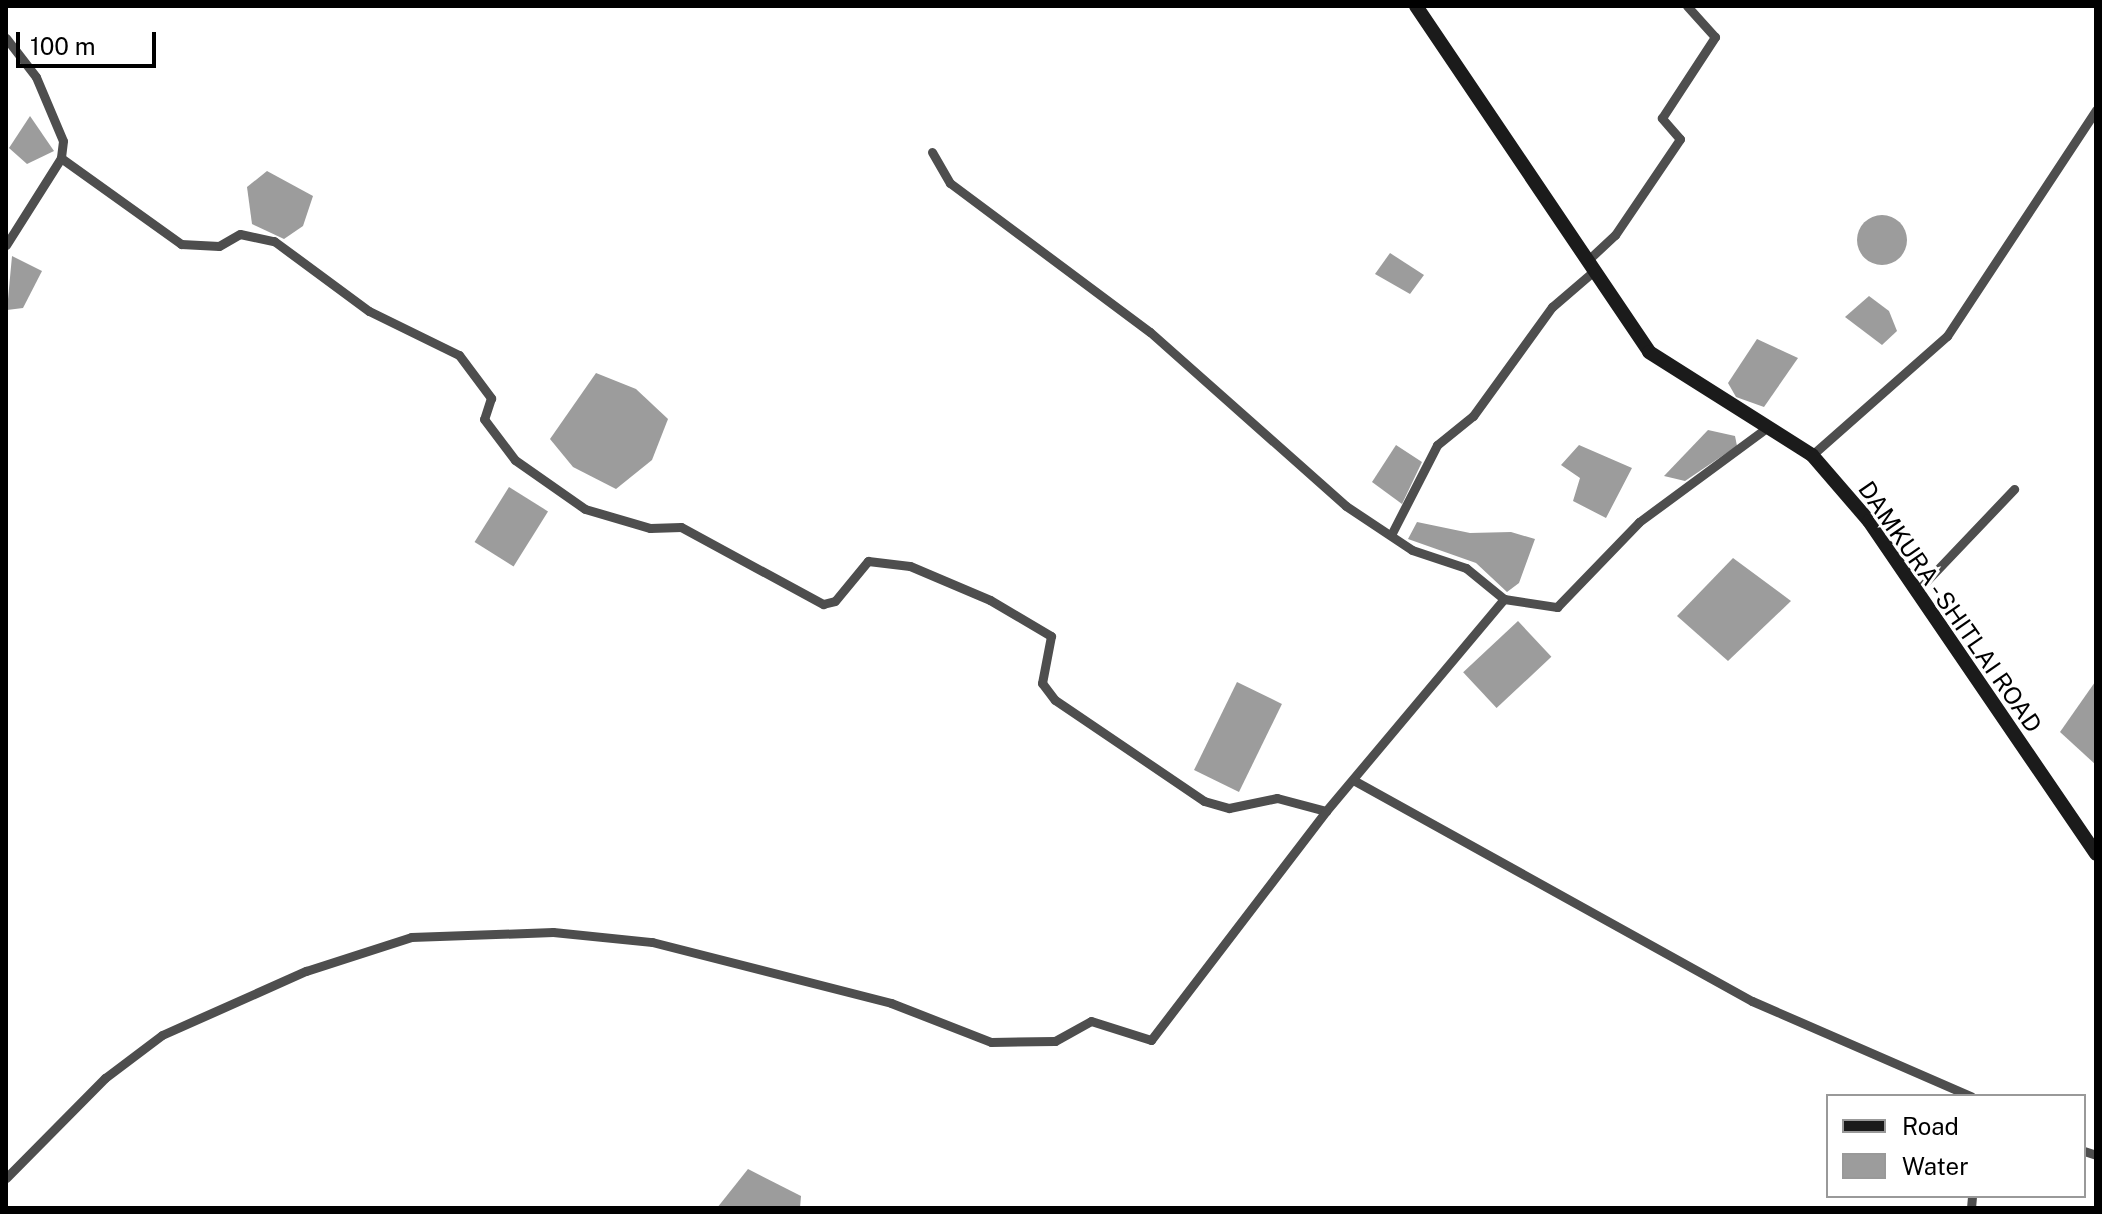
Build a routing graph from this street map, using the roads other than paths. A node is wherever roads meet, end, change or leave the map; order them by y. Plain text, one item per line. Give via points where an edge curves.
1 (1416, 6) edge
2 (1687, 6) edge
3 (6, 38) edge
4 (2096, 110) edge
5 (932, 152) dead end
6 (61, 158) junction
7 (6, 245) edge
8 (1591, 265) junction
9 (1769, 426) junction
10 (1812, 455) junction
11 (2014, 489) dead end
12 (1391, 535) junction
13 (1917, 591) junction
14 (1504, 599) junction
15 (1355, 781) junction
16 (1326, 811) junction
17 (2096, 854) edge
18 (1966, 1094) edge
19 (6, 1178) edge

1 - 8 street, DAMKURA - SHITLAI ROAD
2 - 8 street via 1715,37 1662,118 1680,139
3 - 6 street via 47,100 63,141
4 - 10 street via 1947,336
5 - 12 street via 950,183 1118,306 1346,506
6 - 7 street
6 - 16 street via 181,244 219,246 240,234 274,241 369,311 459,355 491,398 484,419 515,460 585,509 650,528 681,527 823,604 835,601 868,561 945,579 1051,636 1042,683 1055,700 1204,801 1229,808 1277,798
8 - 9 street, DAMKURA - SHITLAI ROAD via 1649,352
8 - 12 street via 1552,307 1473,416 1437,445
9 - 10 street, DAMKURA - SHITLAI ROAD
9 - 14 street via 1639,522 1557,607
10 - 13 street, DAMKURA - SHITLAI ROAD
11 - 13 street
12 - 14 street via 1466,568
13 - 17 street, DAMKURA - SHITLAI ROAD
14 - 15 street
15 - 16 street
15 - 18 street via 1752,1001
16 - 19 street via 1151,1040 1091,1021 1055,1041 991,1042 891,1003 652,942 553,932 411,937 306,971 162,1035 105,1078

